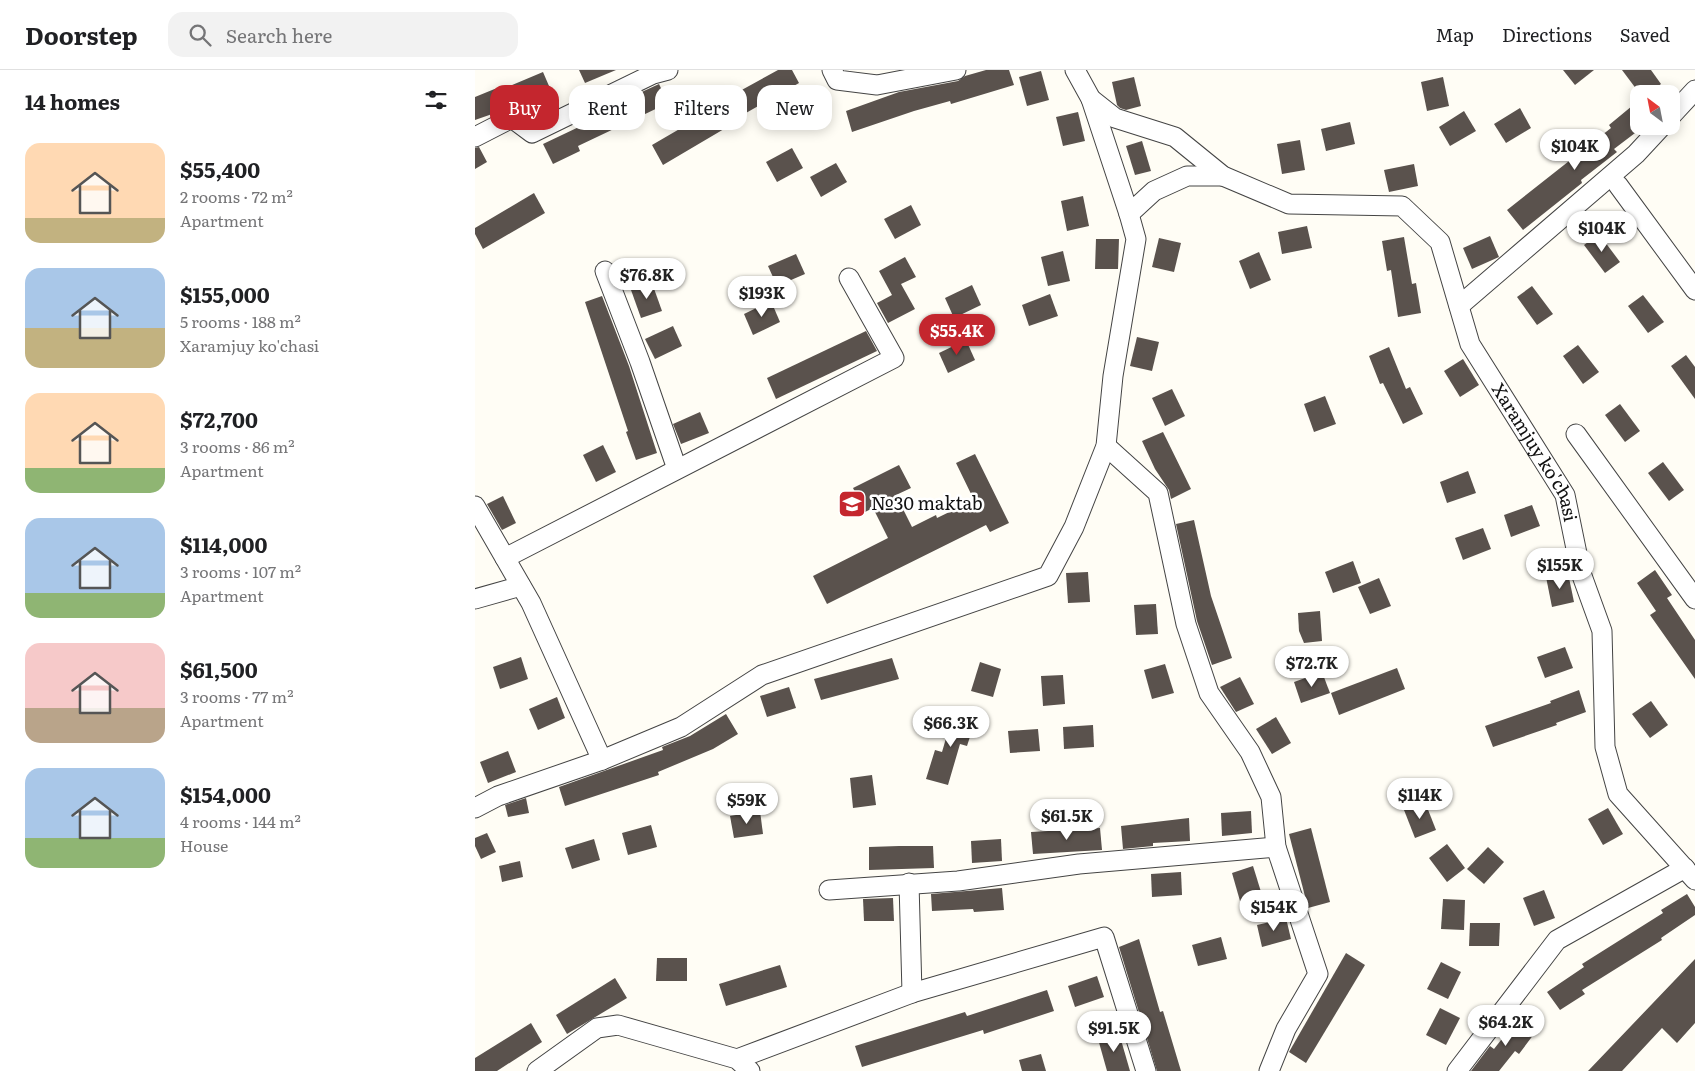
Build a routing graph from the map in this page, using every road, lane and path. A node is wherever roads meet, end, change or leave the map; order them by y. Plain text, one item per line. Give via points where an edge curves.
1 (668, 70) edge
2 (832, 70) edge
3 (956, 70) edge
4 (1075, 70) edge
5 (1695, 90) edge
6 (1091, 99) junction
7 (1680, 106) edge
8 (1654, 135) edge
9 (475, 137) edge
10 (1223, 176) junction
11 (1618, 185) dead end
12 (1129, 214) junction
13 (605, 271) dead end
14 (849, 278) dead end
15 (1695, 290) edge
16 (1459, 306) junction
17 (1576, 434) dead end
18 (1106, 446) junction
19 (677, 469) junction
20 (475, 506) edge
21 (505, 558) junction
22 (521, 586) junction
23 (475, 599) edge
24 (1695, 599) edge
25 (602, 760) junction
26 (475, 808) edge
27 (1276, 847) junction
28 (1690, 874) edge
29 (909, 883) junction
30 (829, 890) dead end
31 (912, 992) junction
32 (743, 1065) edge
33 (537, 1071) edge
34 (1146, 1071) edge
35 (1269, 1071) edge
36 (1457, 1071) edge

1 - 9 street via 653,74 532,133 512,118
2 - 3 street via 837,80 877,85
4 - 6 street
5 - 7 street
6 - 10 street via 1115,118 1175,137
6 - 12 street
8 - 16 street via 1636,154
10 - 12 street via 1187,176 1154,191
10 - 16 street, Xaramjuy ko'chasi via 1289,204 1402,206 1439,242
11 - 15 street
12 - 18 street via 1136,239 1113,376
13 - 19 street
14 - 19 street via 894,358
16 - 28 street, Xaramjuy ko'chasi via 1470,344 1565,495 1581,574 1602,631 1605,747 1618,794
17 - 24 street
18 - 25 street via 1074,527 1048,576 762,675 681,728
18 - 27 street via 1158,493 1189,633 1209,693 1250,752 1271,797
19 - 21 street
20 - 21 street
21 - 22 street
22 - 23 street
22 - 25 street
25 - 26 street via 548,777
27 - 29 street via 1079,864 958,881
27 - 35 street via 1318,974 1286,1030
28 - 36 street via 1557,940
29 - 30 street
29 - 31 street
31 - 32 street
31 - 34 street via 1104,937
32 - 33 street via 618,1025 597,1028

